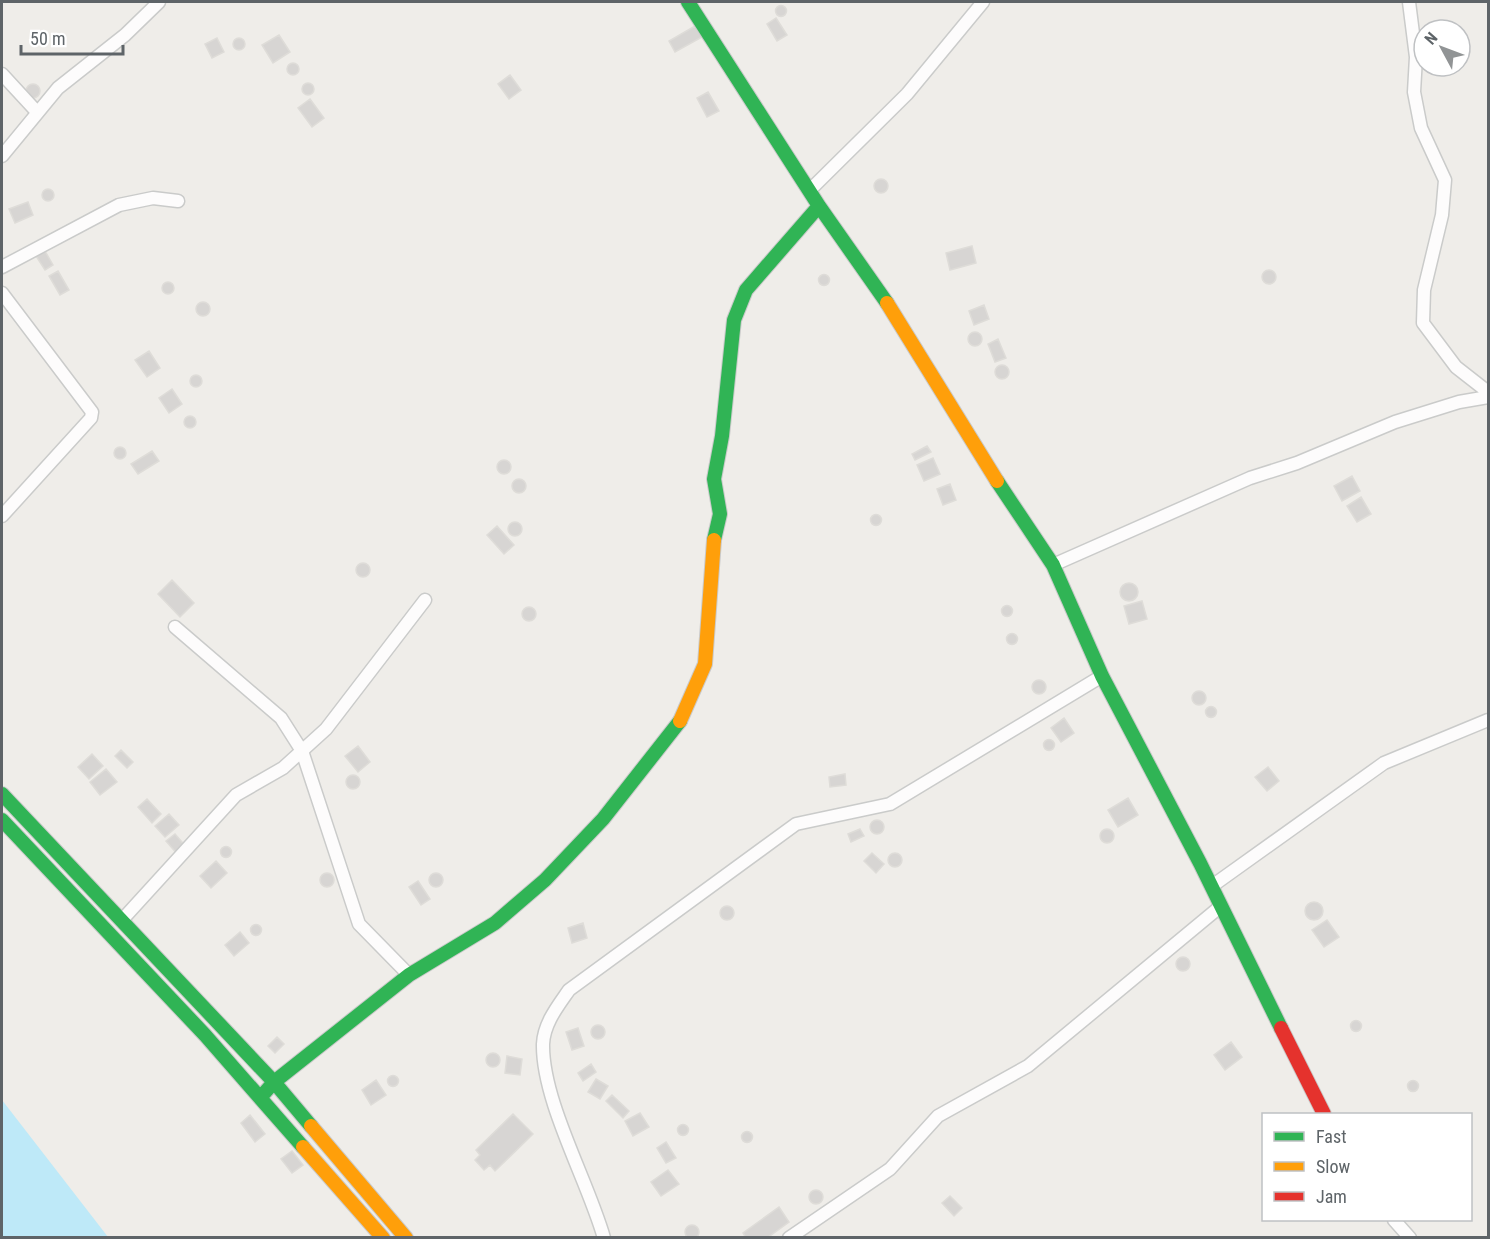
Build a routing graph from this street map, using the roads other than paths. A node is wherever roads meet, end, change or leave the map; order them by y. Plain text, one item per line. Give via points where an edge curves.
1 (159, 2) edge
2 (688, 2) edge
3 (983, 2) edge
4 (1409, 2) edge
5 (2, 74) edge
6 (37, 112) junction
7 (2, 156) edge
8 (811, 189) junction
9 (178, 201) dead end
10 (819, 206) junction
11 (2, 267) edge
12 (2, 293) edge
13 (1488, 392) edge
14 (1488, 397) edge
15 (2, 516) edge
16 (1053, 565) junction
17 (425, 600) dead end
18 (175, 627) dead end
19 (1102, 676) junction
20 (1488, 720) edge
21 (302, 751) junction
22 (2, 794) edge
23 (2, 820) edge
24 (1212, 886) junction
25 (1221, 906) junction
26 (122, 920) junction
27 (409, 975) junction
28 (274, 1082) junction
29 (260, 1098) junction
30 (1324, 1113) edge
31 (1395, 1221) edge
32 (383, 1238) edge
33 (406, 1238) edge
34 (604, 1238) edge
35 (789, 1238) edge
36 (1410, 1238) edge

1 - 6 street via 58,88
2 - 8 street
3 - 8 street via 907,94
4 - 13 street via 1416,57 1414,92 1421,128 1445,180 1442,215 1424,290 1424,323 1456,367
5 - 6 street
6 - 7 street
8 - 10 street
9 - 11 street via 153,198 119,205
10 - 16 street via 884,297 984,464
10 - 27 street via 746,290 734,320 714,479 720,514 714,538 705,664 676,729 603,819 545,880 495,923
12 - 15 street via 92,412 91,418
14 - 16 street via 1395,422 1250,478
16 - 19 street
17 - 21 street via 326,729
18 - 21 street via 281,718
19 - 24 street
19 - 34 street via 890,804 796,824 569,990 552,1014 543,1042 547,1073
20 - 24 street via 1384,763
21 - 26 street via 284,768 236,795
21 - 27 street via 359,924
22 - 26 street
23 - 29 street
24 - 25 street
25 - 30 street
25 - 35 street via 1028,1065 938,1116 890,1169
26 - 28 street
27 - 28 street
28 - 29 street
28 - 33 street
29 - 32 street
31 - 36 street

